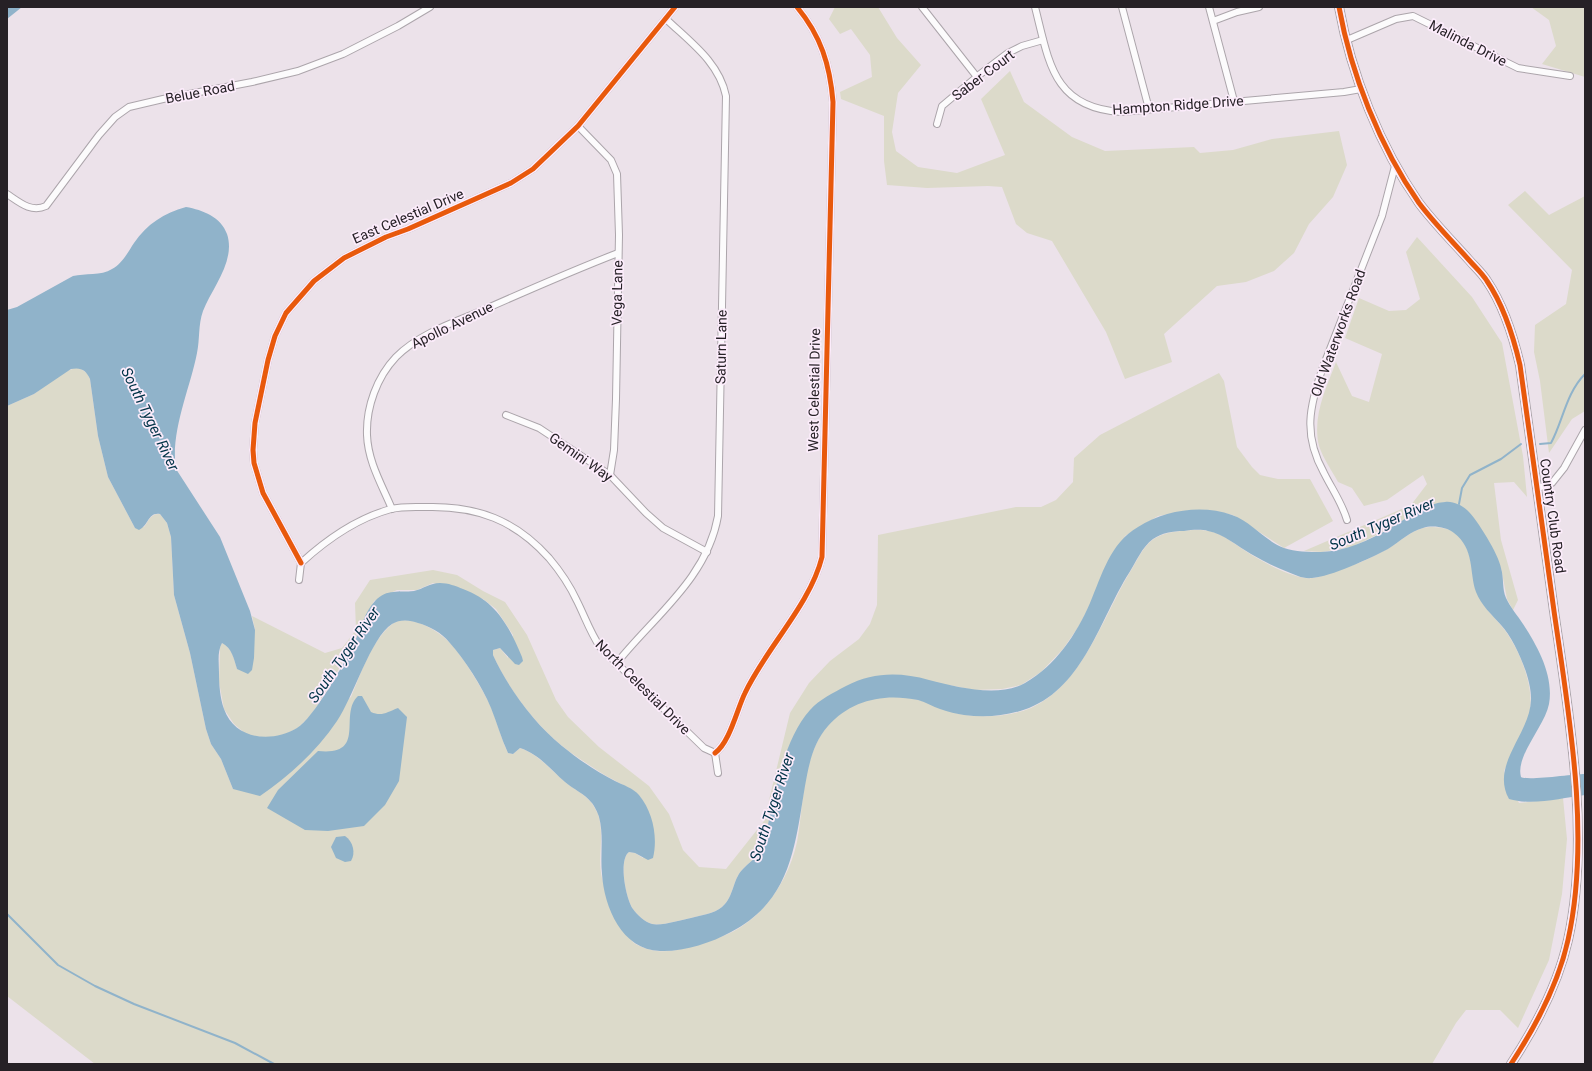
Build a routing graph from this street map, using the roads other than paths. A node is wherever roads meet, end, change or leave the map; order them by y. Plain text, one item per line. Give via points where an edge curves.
1 (430, 7) edge
2 (675, 7) edge
3 (797, 7) edge
4 (922, 7) edge
5 (1035, 7) edge
6 (1122, 7) edge
7 (1209, 7) edge
8 (1259, 7) edge
9 (1339, 7) edge
10 (666, 19) junction
11 (1213, 21) junction
12 (1043, 40) junction
13 (1347, 40) junction
14 (1570, 76) dead end
15 (977, 77) junction
16 (1361, 88) junction
17 (1234, 101) junction
18 (1148, 109) junction
19 (937, 124) dead end
20 (578, 126) junction
21 (1395, 166) junction
22 (7, 194) edge
23 (618, 253) junction
24 (506, 415) dead end
25 (1585, 430) edge
26 (610, 474) junction
27 (1538, 488) junction
28 (392, 509) junction
29 (1347, 520) dead end
30 (707, 552) junction
31 (301, 563) junction
32 (299, 580) dead end
33 (616, 664) junction
34 (715, 753) junction
35 (718, 773) dead end
36 (1511, 1064) edge

1 - 22 street, Belue Road via 343,54 298,70 129,107 109,123 89,146 46,206 39,209 31,208
2 - 10 street, East Celestial Drive
3 - 34 street, West Celestial Drive via 811,26 825,56 830,72 833,102 822,557 810,586 753,678 724,744
4 - 15 street
5 - 12 street, Hampton Ridge Drive
6 - 18 street
7 - 11 street
8 - 11 street
9 - 13 street, Country Club Road
10 - 20 street, East Celestial Drive
10 - 30 street, Saturn Lane via 713,65 722,79 726,96 718,516
11 - 17 street
12 - 15 street, Saber Court via 1008,53
12 - 18 street, Hampton Ridge Drive via 1056,78 1067,92 1082,103 1106,111
13 - 14 street, Malinda Drive via 1396,19 1413,16 1518,68
13 - 16 street, Country Club Road
15 - 19 street, Saber Court via 942,106
16 - 17 street, Hampton Ridge Drive via 1344,92
16 - 21 street, Country Club Road
17 - 18 street, Hampton Ridge Drive
20 - 23 street, Vega Lane via 615,167
20 - 31 street, East Celestial Drive via 543,161 511,184 386,237 344,258 314,281 286,314 275,336 268,360 255,423 254,463 263,493
21 - 27 street, Country Club Road via 1436,225 1486,279 1500,303 1514,337 1520,365
21 - 29 street, Old Waterworks Road via 1386,204 1323,367 1310,416 1309,432 1314,452 1340,500
23 - 26 street, Vega Lane via 615,436
23 - 28 street, Apollo Avenue via 444,326 411,344 391,363 374,394 367,433 370,457
24 - 26 street, Gemini Way via 539,428
25 - 27 street via 1564,468 1552,482
26 - 30 street, Gemini Way via 663,528
27 - 36 street, Country Club Road via 1566,700 1576,799 1576,883 1568,942 1561,964 1542,1012
28 - 31 street, North Celestial Drive via 368,518 337,535
28 - 33 street, North Celestial Drive via 460,508 489,515 513,527 556,567 577,600 590,632
30 - 33 street, Saturn Lane via 682,591
31 - 32 street
33 - 34 street, North Celestial Drive via 704,748
34 - 35 street

